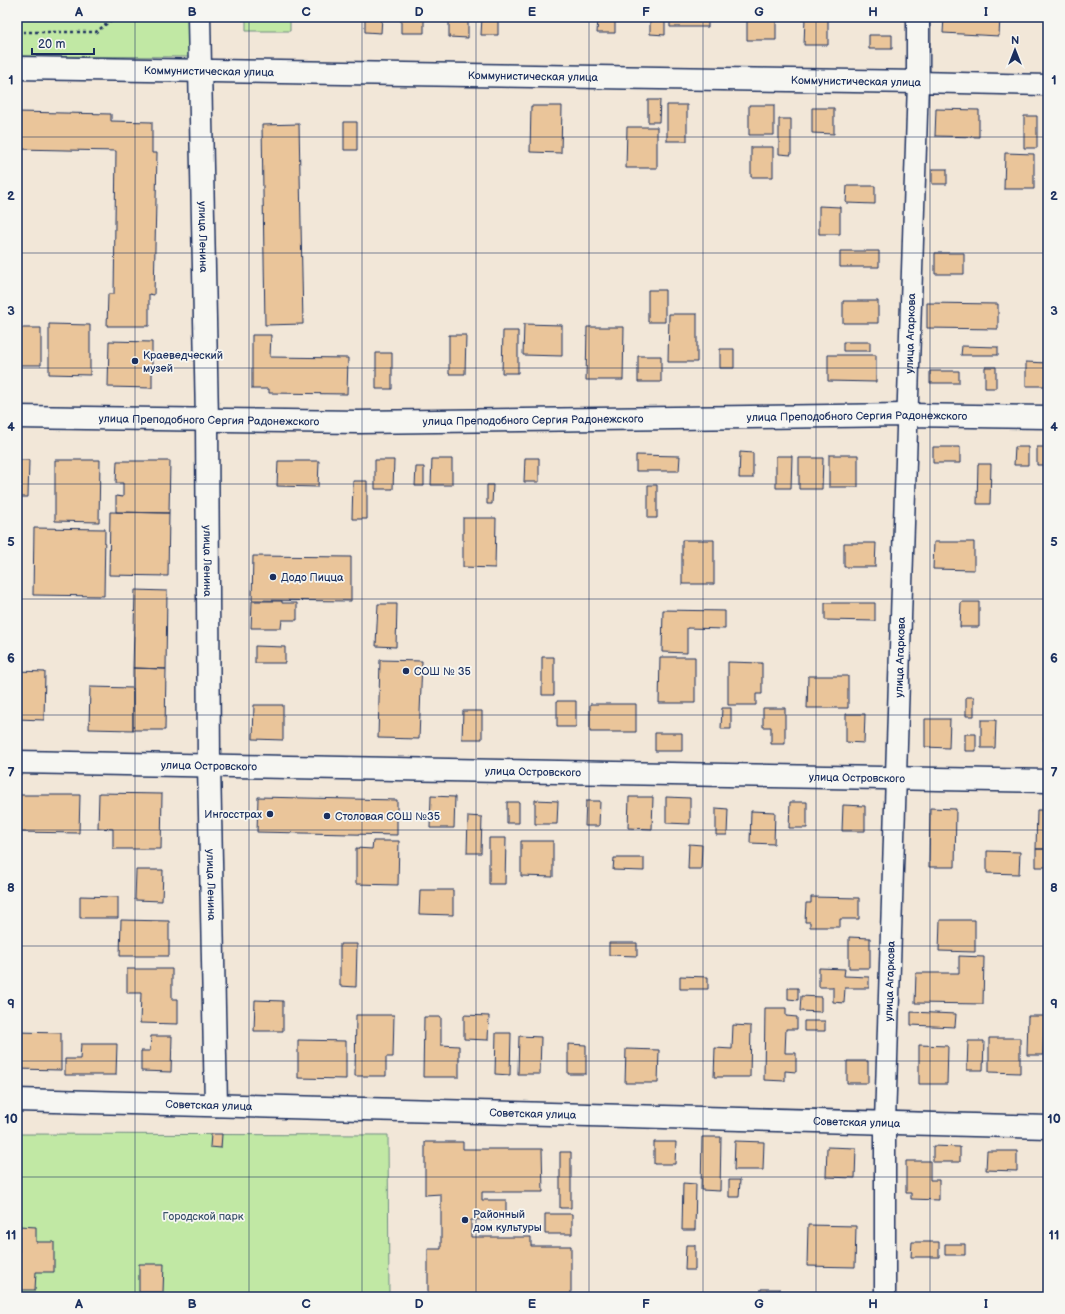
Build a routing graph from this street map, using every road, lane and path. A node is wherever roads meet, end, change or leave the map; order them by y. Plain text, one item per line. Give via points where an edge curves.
1 (19, 17) edge
2 (115, 17) edge
3 (199, 17) edge
4 (918, 17) edge
5 (18, 32) edge
6 (17, 68) edge
7 (199, 71) junction
8 (918, 82) junction
9 (1048, 85) edge
10 (907, 415) junction
11 (17, 417) edge
12 (1048, 417) edge
13 (206, 420) junction
14 (17, 762) edge
15 (209, 765) junction
16 (897, 779) junction
17 (1048, 781) edge
18 (17, 1100) edge
19 (216, 1105) junction
20 (885, 1122) junction
21 (1048, 1127) edge
22 (885, 1297) edge

1 - 5 path
2 - 5 path via 96,32
3 - 7 street, улица Ленина
4 - 8 street, улица Агаркова
6 - 7 street, Коммунистическая улица
7 - 8 street, Коммунистическая улица
7 - 13 street, улица Ленина
8 - 9 street, Коммунистическая улица
8 - 10 street, улица Агаркова
10 - 12 street, улица Преподобного Сергия Радонежского
10 - 13 street, улица Преподобного Сергия Радонежского via 358,422
10 - 16 street, улица Агаркова
11 - 13 street, улица Преподобного Сергия Радонежского
13 - 15 street, улица Ленина
14 - 15 street, улица Островского
15 - 16 street, улица Островского
15 - 19 street, улица Ленина
16 - 17 street, улица Островского
16 - 20 street, улица Агаркова
18 - 19 street, Советская улица
19 - 20 street, Советская улица
20 - 21 street, Советская улица
20 - 22 street, улица Агаркова

